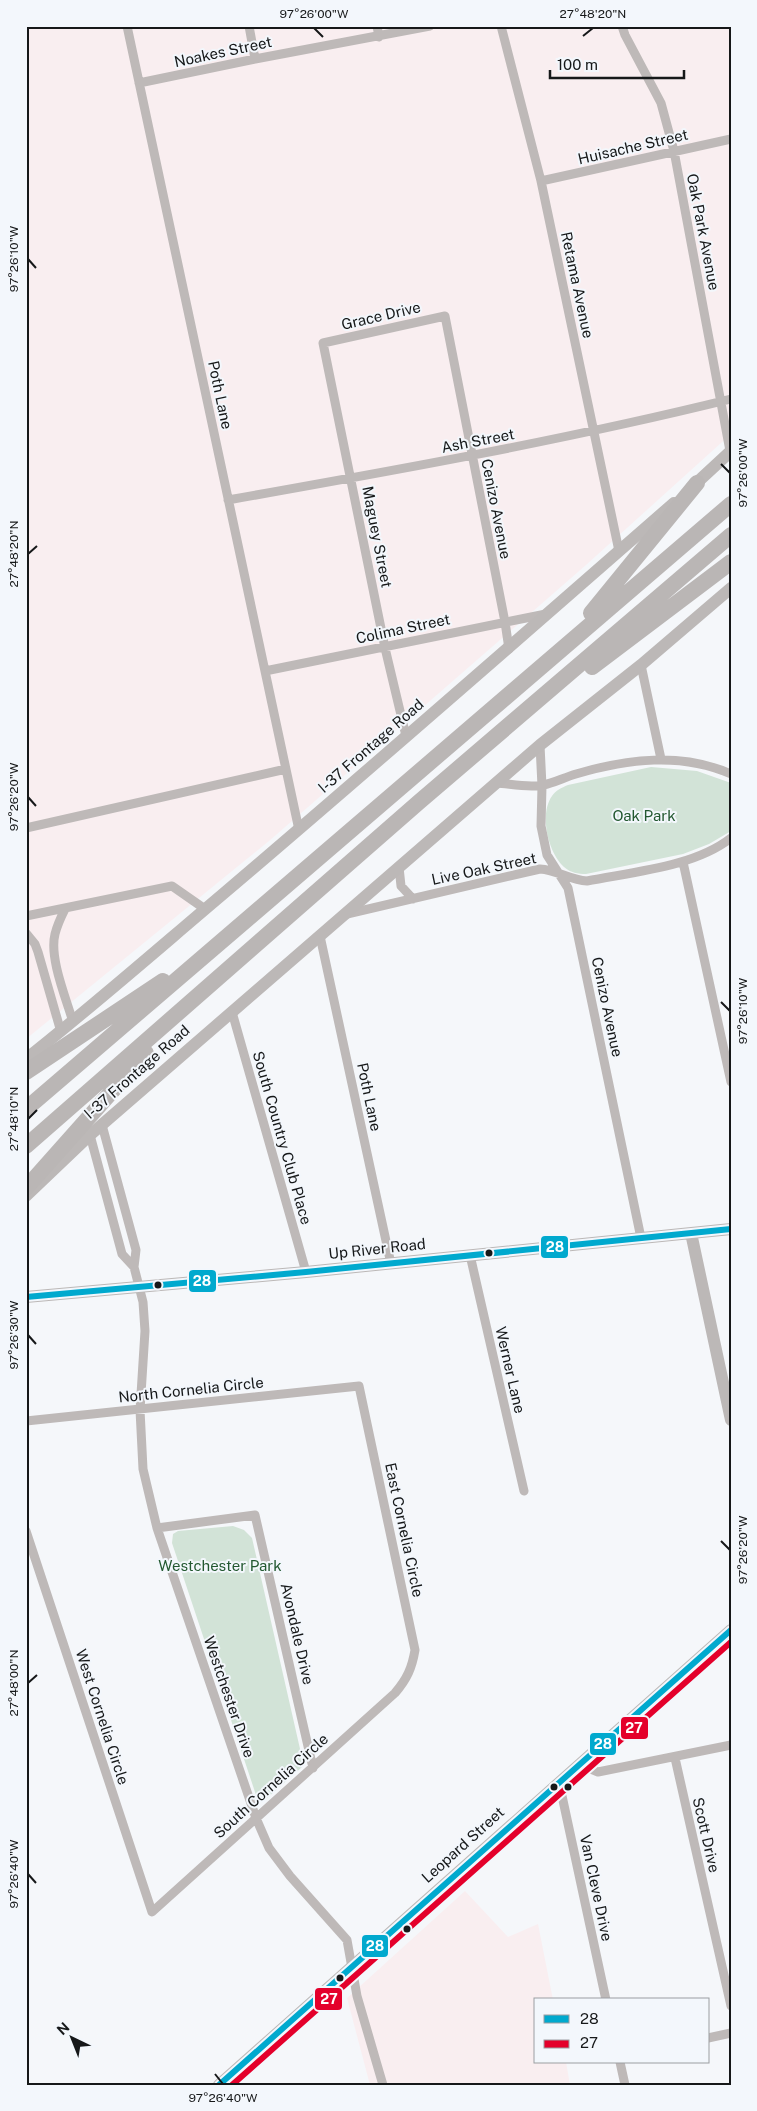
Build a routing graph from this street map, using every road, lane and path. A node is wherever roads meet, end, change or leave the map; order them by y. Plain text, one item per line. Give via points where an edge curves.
1 (127, 26) edge
2 (249, 26) edge
3 (377, 26) edge
4 (430, 26) edge
5 (501, 26) edge
6 (622, 26) edge
7 (379, 36) junction
8 (255, 58) junction
9 (139, 83) junction
10 (731, 139) edge
11 (674, 151) junction
12 (541, 181) junction
13 (444, 316) joint
14 (322, 343) joint
15 (731, 399) edge
16 (721, 401) junction
17 (594, 431) junction
18 (731, 451) edge
19 (472, 457) junction
20 (351, 478) junction
21 (697, 483) junction
22 (228, 500) junction
23 (731, 504) edge
24 (731, 536) edge
25 (619, 551) junction
26 (731, 562) edge
27 (731, 588) edge
28 (546, 614) junction
29 (505, 622) junction
30 (385, 648) junction
31 (509, 649) junction
32 (562, 650) junction
33 (641, 665) junction
34 (265, 671) junction
35 (406, 736) junction
36 (489, 742) junction
37 (540, 745) junction
38 (661, 759) junction
39 (286, 769) junction
40 (731, 774) edge
41 (497, 783) junction
42 (542, 786) junction
43 (26, 828) edge
44 (299, 830) junction
45 (731, 838) edge
46 (683, 862) junction
47 (399, 867) junction
48 (559, 874) junction
49 (413, 898) junction
50 (64, 909) junction
51 (205, 909) junction
52 (347, 914) junction
53 (26, 916) edge
54 (26, 933) edge
55 (320, 936) junction
56 (55, 960) junction
57 (196, 963) junction
58 (42, 964) junction
59 (190, 1004) junction
60 (232, 1012) junction
61 (73, 1022) junction
62 (61, 1032) junction
63 (26, 1059) edge
64 (26, 1072) edge
65 (731, 1082) edge
66 (26, 1109) edge
67 (102, 1125) junction
68 (90, 1135) junction
69 (26, 1146) edge
70 (26, 1188) edge
71 (26, 1196) edge
72 (731, 1229) edge
73 (692, 1233) junction
74 (641, 1238) junction
75 (470, 1256) junction
76 (391, 1264) junction
77 (134, 1267) junction
78 (306, 1272) junction
79 (139, 1287) junction
80 (26, 1298) edge
81 (359, 1386) joint
82 (140, 1410) junction
83 (26, 1420) edge
84 (731, 1420) edge
85 (524, 1491) dead end
86 (157, 1528) junction
87 (26, 1531) edge
88 (731, 1630) edge
89 (407, 1679) joint
90 (731, 1745) edge
91 (675, 1758) junction
92 (579, 1764) junction
93 (313, 1768) junction
94 (559, 1782) junction
95 (256, 1818) junction
96 (152, 1912) joint
97 (353, 1965) junction
98 (606, 1998) edge
99 (731, 2006) edge
100 (731, 2033) edge
101 (710, 2038) edge
102 (620, 2064) edge
103 (219, 2085) edge
104 (383, 2085) edge
105 (625, 2085) edge

1 - 9 street, Poth Lane
2 - 8 street
3 - 7 street
4 - 7 street, Noakes Street
5 - 12 street, Retama Avenue
6 - 11 street, Oak Park Avenue via 662,103
7 - 8 street, Noakes Street
8 - 9 street, Noakes Street
9 - 22 street, Poth Lane
10 - 11 street, Huisache Street
11 - 12 street, Huisache Street
11 - 16 street, Oak Park Avenue
12 - 17 street, Retama Avenue
13 - 14 street, Grace Drive
13 - 19 street, Cenizo Avenue
14 - 20 street, Maguey Street
15 - 16 street, Ash Street
16 - 17 street, Ash Street
16 - 18 street, Oak Park Avenue
17 - 19 street, Ash Street
17 - 25 street, Retama Avenue
18 - 21 main road, I-37 Frontage Road
19 - 20 street, Ash Street
19 - 29 street, Cenizo Avenue
20 - 22 street, Ash Street
20 - 30 street, Maguey Street
21 - 25 main road, I-37 Frontage Road
21 - 32 highway
22 - 34 street, Poth Lane
23 - 32 highway
24 - 36 highway
25 - 28 main road, I-37 Frontage Road
26 - 36 highway via 524,722
27 - 33 main road, I-37 Frontage Road
28 - 29 street, Colima Street
28 - 31 main road, I-37 Frontage Road
29 - 30 street, Colima Street
29 - 31 street, Cenizo Avenue
30 - 34 street, Colima Street
30 - 35 street, Maguey Street
31 - 35 main road, I-37 Frontage Road
32 - 57 highway
33 - 37 main road, I-37 Frontage Road
33 - 38 street
34 - 39 street, Poth Lane
35 - 44 main road, I-37 Frontage Road
36 - 59 highway
37 - 41 main road, I-37 Frontage Road
37 - 42 street, Cenizo Avenue
38 - 40 street via 714,767
38 - 42 street via 602,768
39 - 43 street
39 - 44 street, Poth Lane
41 - 42 street
41 - 47 main road, I-37 Frontage Road
42 - 48 street, Cenizo Avenue via 541,826 547,855
44 - 51 main road, I-37 Frontage Road
45 - 46 street, Live Oak Street
46 - 48 street, Live Oak Street via 587,881
46 - 65 street
47 - 49 street, Live Oak Street via 401,886
47 - 52 main road, I-37 Frontage Road
48 - 49 street, Live Oak Street via 540,869
48 - 74 street, Cenizo Avenue via 568,888
49 - 52 street, Live Oak Street
50 - 51 street via 172,886
50 - 53 street
50 - 56 street via 54,935
51 - 61 main road, I-37 Frontage Road
52 - 55 main road, I-37 Frontage Road
54 - 58 street via 36,944
55 - 60 main road, I-37 Frontage Road
55 - 76 street, Poth Lane
56 - 58 street
56 - 61 street
57 - 64 highway via 156,985
57 - 66 highway
58 - 62 street
59 - 69 highway
59 - 70 highway
60 - 67 main road, I-37 Frontage Road
60 - 78 street, South Country Club Place
61 - 62 main road, I-37 Frontage Road
62 - 63 main road, I-37 Frontage Road
67 - 68 main road, I-37 Frontage Road
67 - 77 street via 136,1250
68 - 71 main road, I-37 Frontage Road
68 - 77 street via 122,1254
72 - 73 main road, Up River Road
73 - 74 main road, Up River Road
73 - 84 main road
74 - 75 main road, Up River Road
75 - 76 main road, Up River Road
75 - 85 street, Werner Lane
76 - 78 main road, Up River Road
77 - 79 street, Westchester Drive
78 - 79 main road, Up River Road
79 - 80 main road, Up River Road
79 - 82 street, Westchester Drive via 145,1331
81 - 82 street, North Cornelia Circle
81 - 89 street, East Cornelia Circle via 415,1650
82 - 83 street, North Cornelia Circle
82 - 86 street, Westchester Drive via 143,1468
86 - 93 street, Avondale Drive via 256,1515
86 - 95 street, Westchester Drive
87 - 96 street, West Cornelia Circle
88 - 92 main road, Leopard Street
89 - 93 street, South Cornelia Circle
90 - 91 street
91 - 92 street via 598,1772
91 - 99 street, Scott Drive
92 - 94 main road, Leopard Street
93 - 95 street, South Cornelia Circle
94 - 97 main road, Leopard Street
94 - 98 street, Van Cleve Drive
95 - 96 street, South Cornelia Circle
95 - 97 street, Westchester Drive via 269,1848 347,1940
97 - 103 main road, Leopard Street
97 - 104 street, Westchester Drive via 357,1996
100 - 101 street
102 - 105 street

